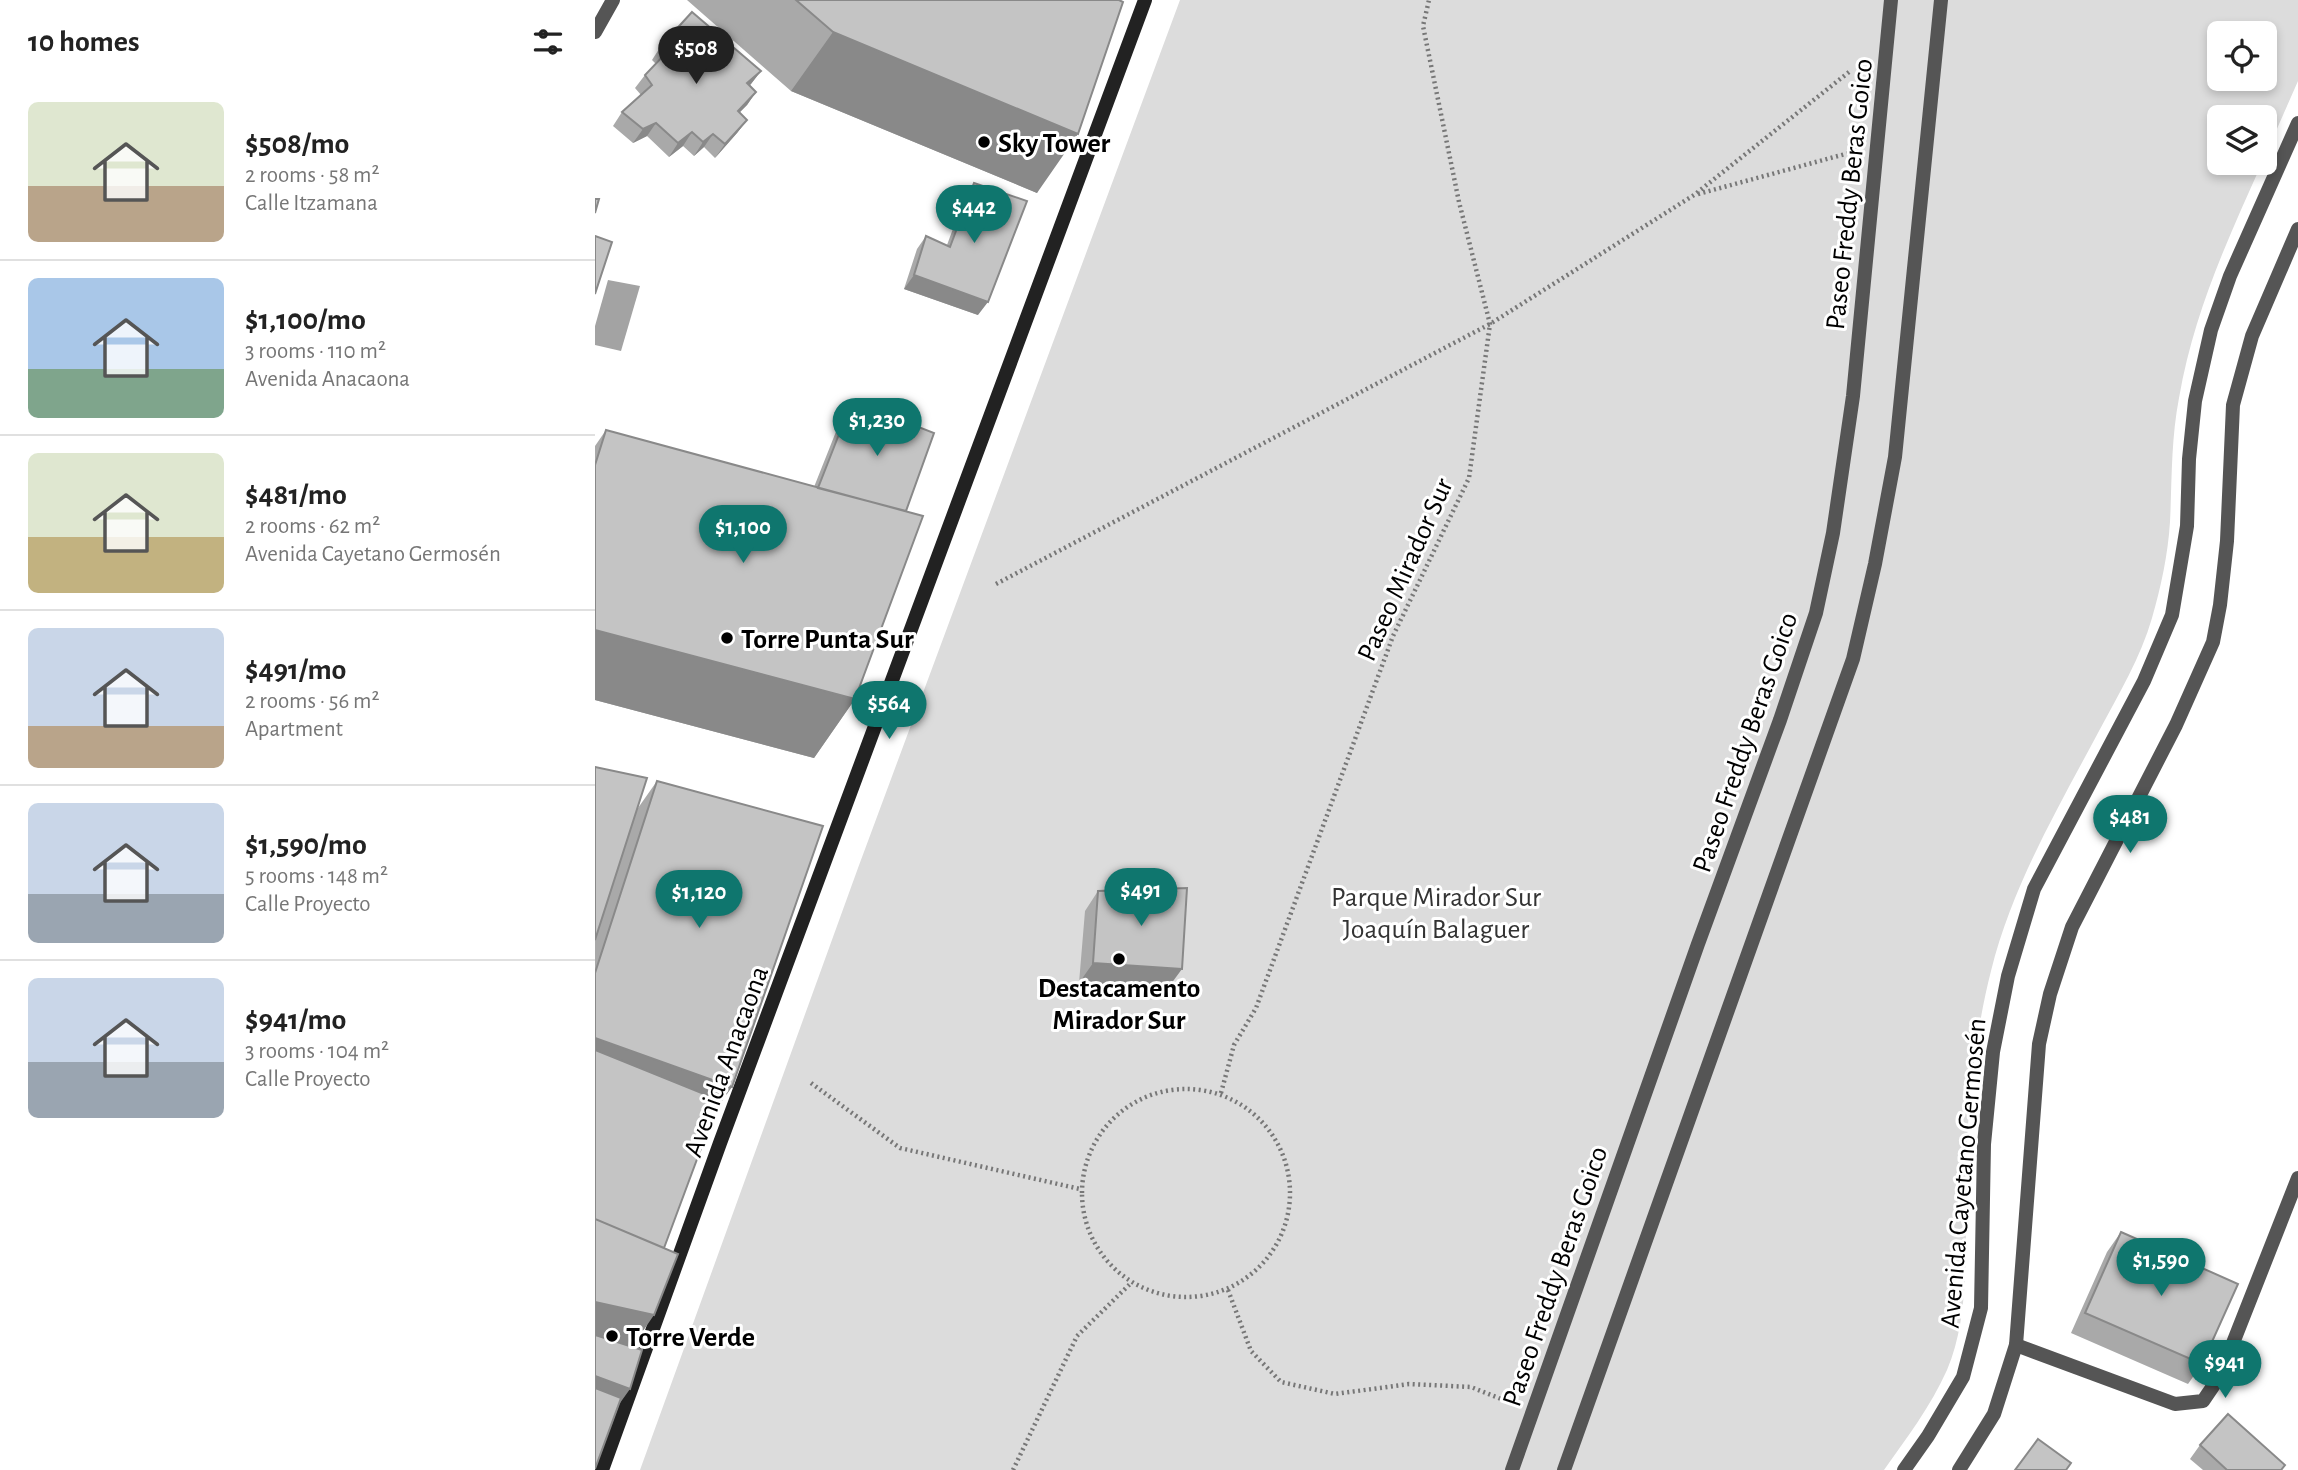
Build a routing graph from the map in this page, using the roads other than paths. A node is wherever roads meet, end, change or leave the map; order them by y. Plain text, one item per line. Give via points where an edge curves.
1 (613, 0) edge
2 (1145, 0) edge
3 (1891, 0) edge
4 (1941, 0) edge
5 (595, 32) edge
6 (2298, 123) edge
7 (2298, 229) edge
8 (2298, 1178) edge
9 (2016, 1345) junction
10 (602, 1470) edge
11 (1511, 1470) edge
12 (1564, 1470) edge
13 (1904, 1470) edge
14 (1959, 1470) edge

1 - 5 street
2 - 10 main road, Avenida Anacaona via 824,849
3 - 11 street, Paseo Freddy Beras Goico via 1853,396 1816,613
4 - 12 street via 1895,457 1853,659
6 - 13 street, Avenida Cayetano Germosén via 2211,330 2195,401 2187,526 2172,614 2144,681 2034,889 2008,975 1993,1052 1984,1144 1981,1308 1963,1377
7 - 9 street via 2252,336 2233,405 2227,541 2213,642 2170,737 2072,927 2050,994 2039,1044
8 - 9 street via 2220,1376 2203,1401 2175,1404
9 - 14 street via 1994,1414

